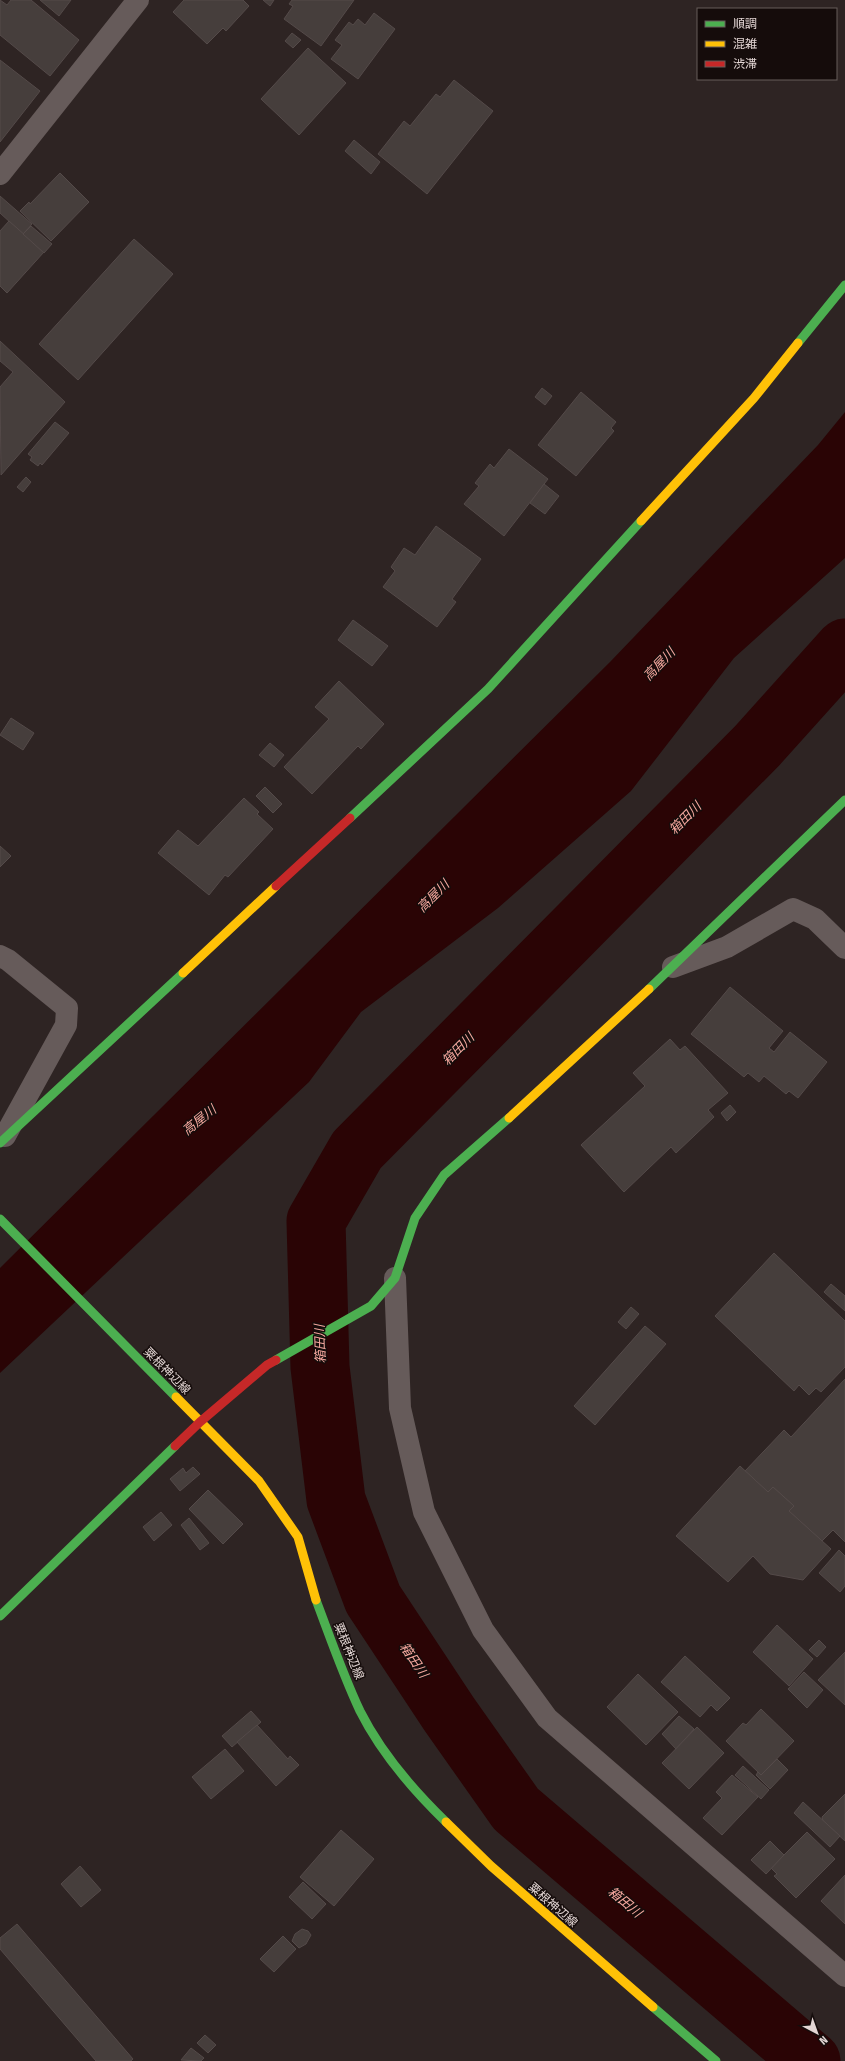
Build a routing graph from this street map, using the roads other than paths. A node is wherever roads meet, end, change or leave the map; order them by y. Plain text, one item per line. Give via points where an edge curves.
1 (138, 0) edge
2 (3, 164) edge
3 (845, 285) edge
4 (845, 800) edge
5 (845, 948) edge
6 (0, 956) edge
7 (673, 967) junction
8 (1, 1142) edge
9 (0, 1219) edge
10 (395, 1278) junction
11 (200, 1422) junction
12 (0, 1616) edge
13 (845, 1976) edge
14 (716, 2061) edge

1 - 2 street
3 - 8 street via 754,398 488,689
4 - 7 street
5 - 7 street via 814,919 793,909 727,947
6 - 8 street via 67,1008 66,1025
7 - 10 street via 555,1077 444,1175 415,1218
9 - 11 street, 粟根神辺線
10 - 11 street via 371,1306 267,1365
10 - 13 street via 400,1408 424,1512 483,1630 547,1718
11 - 12 street
11 - 14 street, 粟根神辺線 via 259,1481 298,1538 311,1586 361,1712 389,1758 418,1795 491,1866

